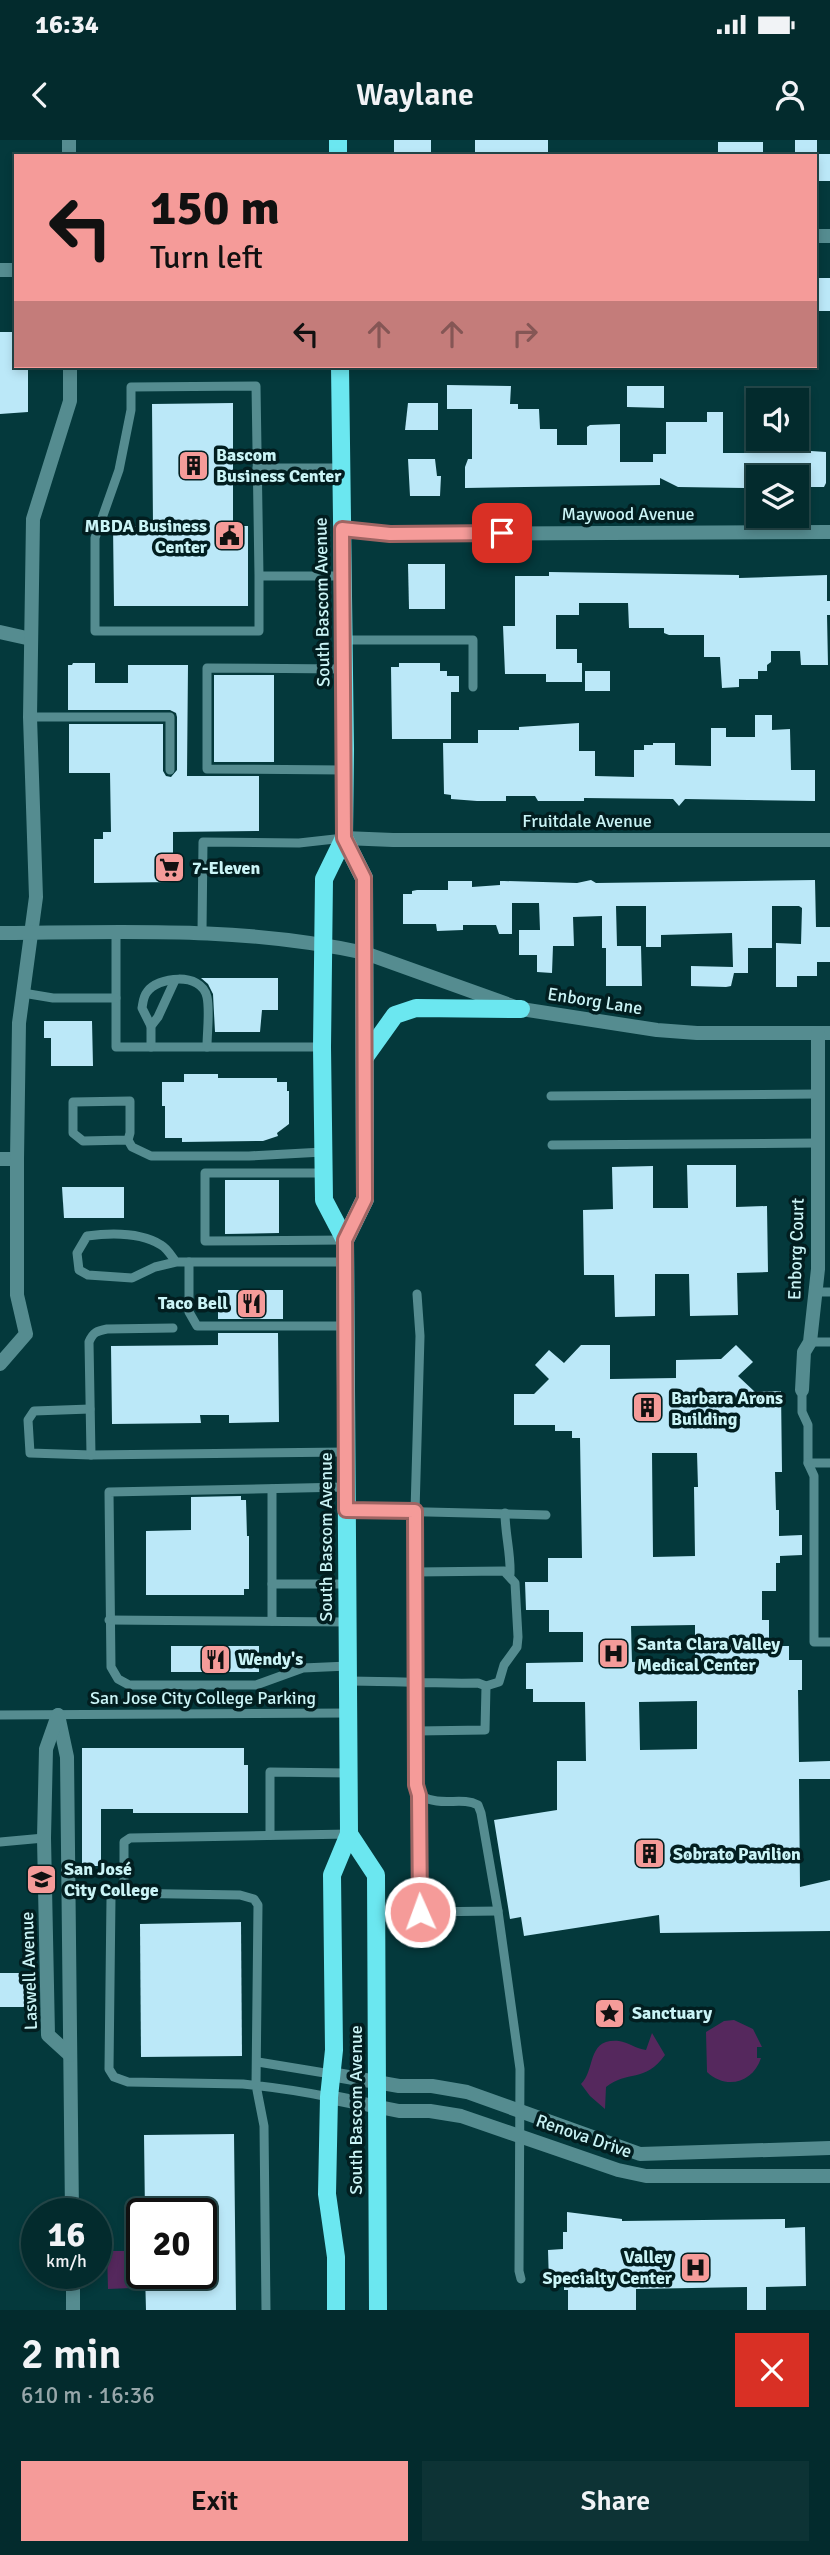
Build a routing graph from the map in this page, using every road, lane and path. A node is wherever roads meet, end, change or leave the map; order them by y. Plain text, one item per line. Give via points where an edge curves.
1 (70, 368) edge
2 (340, 368) edge
3 (257, 468) junction
4 (341, 468) junction
5 (342, 529) junction
6 (830, 532) edge
7 (259, 576) junction
8 (342, 576) junction
9 (0, 632) edge
10 (31, 639) junction
11 (342, 640) junction
12 (343, 669) junction
13 (473, 687) dead end
14 (30, 717) junction
15 (344, 769) junction
16 (170, 770) dead end
17 (344, 838) junction
18 (830, 839) edge
19 (116, 931) junction
20 (202, 932) junction
21 (0, 933) edge
22 (31, 933) junction
23 (324, 944) junction
24 (365, 953) junction
25 (175, 980) junction
26 (23, 993) junction
27 (116, 998) junction
28 (521, 1009) junction
29 (151, 1026) junction
30 (824, 1033) edge
31 (151, 1047) junction
32 (207, 1047) junction
33 (322, 1047) junction
34 (365, 1057) junction
35 (817, 1094) junction
36 (551, 1096) dead end
37 (128, 1140) junction
38 (817, 1143) junction
39 (552, 1145) dead end
40 (323, 1152) junction
41 (0, 1159) edge
42 (17, 1159) junction
43 (323, 1173) junction
44 (345, 1240) junction
45 (176, 1262) junction
46 (189, 1262) junction
47 (345, 1262) junction
48 (823, 1292) edge
49 (417, 1294) dead end
50 (345, 1325) junction
51 (173, 1328) dead end
52 (810, 1342) junction
53 (830, 1342) edge
54 (0, 1364) edge
55 (802, 1390) joint
56 (90, 1409) junction
57 (346, 1452) junction
58 (91, 1455) junction
59 (808, 1463) junction
60 (830, 1463) edge
61 (346, 1487) junction
62 (272, 1489) junction
63 (346, 1510) junction
64 (415, 1511) junction
65 (505, 1513) junction
66 (546, 1515) dead end
67 (416, 1572) junction
68 (510, 1574) junction
69 (272, 1584) junction
70 (347, 1584) junction
71 (109, 1620) junction
72 (272, 1621) junction
73 (347, 1622) junction
74 (830, 1642) edge
75 (348, 1674) junction
76 (416, 1684) junction
77 (486, 1686) junction
78 (348, 1713) junction
79 (0, 1715) edge
80 (58, 1715) junction
81 (417, 1731) junction
82 (348, 1773) junction
83 (419, 1795) junction
84 (349, 1834) junction
85 (270, 1835) junction
86 (44, 1838) junction
87 (0, 1842) edge
88 (124, 1893) junction
89 (498, 1911) junction
90 (70, 2055) junction
91 (258, 2062) junction
92 (331, 2074) junction
93 (377, 2082) junction
94 (256, 2085) junction
95 (329, 2097) junction
96 (377, 2106) junction
97 (521, 2109) junction
98 (520, 2134) junction
99 (830, 2148) edge
100 (830, 2176) edge
101 (72, 2198) edge
102 (521, 2279) dead end
103 (73, 2289) edge
104 (73, 2310) edge
105 (265, 2310) edge
106 (336, 2310) edge
107 (378, 2310) edge

1 - 10 street via 70,401 33,519
2 - 4 main road, South Bascom Avenue
3 - 4 lane
3 - 7 lane
3 - 7 lane via 256,386 131,387 119,470 95,538 95,631 259,631
4 - 5 main road, South Bascom Avenue
5 - 6 street, Maywood Avenue via 390,534
5 - 8 main road, South Bascom Avenue
7 - 8 lane
8 - 11 main road, South Bascom Avenue
9 - 10 street
10 - 14 street
11 - 12 main road, South Bascom Avenue
11 - 13 lane via 473,640
12 - 15 main road, South Bascom Avenue
12 - 15 lane via 207,668 207,769
14 - 16 lane via 170,717
14 - 22 street via 36,897
15 - 17 main road, South Bascom Avenue
17 - 18 street, Fruitdale Avenue
17 - 20 lane via 299,843 203,842
17 - 23 main road, South Bascom Avenue via 324,878
17 - 24 main road, South Bascom Avenue via 364,878
19 - 20 street
19 - 22 street
19 - 27 lane
20 - 23 street
21 - 22 street
22 - 26 street
23 - 24 street
23 - 33 main road, South Bascom Avenue
24 - 28 street, Enborg Lane
24 - 34 main road, South Bascom Avenue
25 - 29 lane
25 - 29 lane via 146,993 142,1008
25 - 32 lane via 195,980 207,995
26 - 27 lane
26 - 42 street
27 - 31 lane via 116,1047
28 - 30 street, Enborg Lane via 657,1030
28 - 34 main road via 416,1008 395,1015
29 - 31 lane
30 - 35 street, Enborg Court
31 - 32 lane
32 - 33 lane
33 - 40 main road, South Bascom Avenue
34 - 44 main road, South Bascom Avenue via 365,1199
35 - 36 lane
35 - 38 street, Enborg Court
37 - 37 lane via 83,1141 73,1133 73,1102 130,1101
37 - 40 lane via 132,1147 152,1156
38 - 39 lane
38 - 48 street, Enborg Court via 818,1269
40 - 43 main road, South Bascom Avenue
41 - 42 street
42 - 54 street via 17,1295 26,1334
43 - 44 main road, South Bascom Avenue via 324,1200
43 - 44 lane via 205,1174 205,1241
44 - 47 main road, South Bascom Avenue
45 - 45 lane via 132,1278 88,1275 79,1270 77,1253 87,1236 108,1233 162,1245
45 - 46 lane
46 - 47 lane
46 - 50 lane via 189,1312 197,1325
47 - 50 main road, South Bascom Avenue
48 - 52 street, Enborg Court
49 - 64 lane
50 - 57 main road, South Bascom Avenue
51 - 56 lane via 96,1331 89,1342
52 - 53 lane
52 - 55 street, Enborg Court via 804,1352
55 - 59 lane, Enborg Court
56 - 58 lane
56 - 58 lane via 34,1411 28,1420 30,1453
57 - 58 lane
57 - 61 main road, South Bascom Avenue
59 - 60 lane
59 - 74 lane, Enborg Court via 814,1476 814,1642
61 - 62 lane
61 - 63 main road, South Bascom Avenue
62 - 69 lane
62 - 71 lane via 109,1492
63 - 64 lane
63 - 70 main road, South Bascom Avenue
64 - 65 lane
64 - 67 lane
65 - 66 lane
65 - 68 lane
67 - 68 lane
67 - 76 lane
68 - 77 lane via 515,1583 517,1647 499,1682
69 - 70 lane
69 - 72 lane
70 - 73 main road, South Bascom Avenue
71 - 72 lane
71 - 75 lane via 111,1667 118,1679 130,1685 256,1685 303,1668
72 - 73 lane
73 - 75 main road, South Bascom Avenue
75 - 76 lane
75 - 78 main road, South Bascom Avenue
76 - 77 lane
76 - 81 lane
77 - 81 lane via 485,1730
78 - 80 lane, San Jose City College Parking
78 - 82 main road, South Bascom Avenue
79 - 80 lane, San Jose City College Parking
80 - 86 street, Laswell Avenue via 46,1749
80 - 90 street via 67,1757
81 - 83 lane
82 - 84 main road, South Bascom Avenue
82 - 85 lane via 270,1772
83 - 89 lane via 432,1802 471,1801 478,1805
83 - 89 lane via 420,1912
84 - 85 lane
84 - 92 main road, South Bascom Avenue via 332,1875
84 - 93 main road, South Bascom Avenue via 376,1875
85 - 88 lane via 130,1838 124,1842
86 - 87 lane
86 - 90 street, Laswell Avenue via 48,2035
88 - 91 lane via 254,1899 258,1905
88 - 94 lane via 111,1898 109,2070 128,2082
89 - 97 lane via 520,2068
90 - 101 street
91 - 92 lane
91 - 94 lane
92 - 93 street, Renova Drive
92 - 95 main road, South Bascom Avenue
93 - 96 main road, South Bascom Avenue
93 - 97 street, Renova Drive via 467,2092
94 - 95 lane
94 - 105 lane via 264,2126
95 - 96 street, Renova Drive
95 - 106 main road, South Bascom Avenue via 327,2194 336,2257
96 - 98 street, Renova Drive via 461,2116
96 - 107 main road, South Bascom Avenue
97 - 98 lane
97 - 99 street, Renova Drive via 640,2154
98 - 100 street, Renova Drive via 646,2176
98 - 102 lane
103 - 104 street

